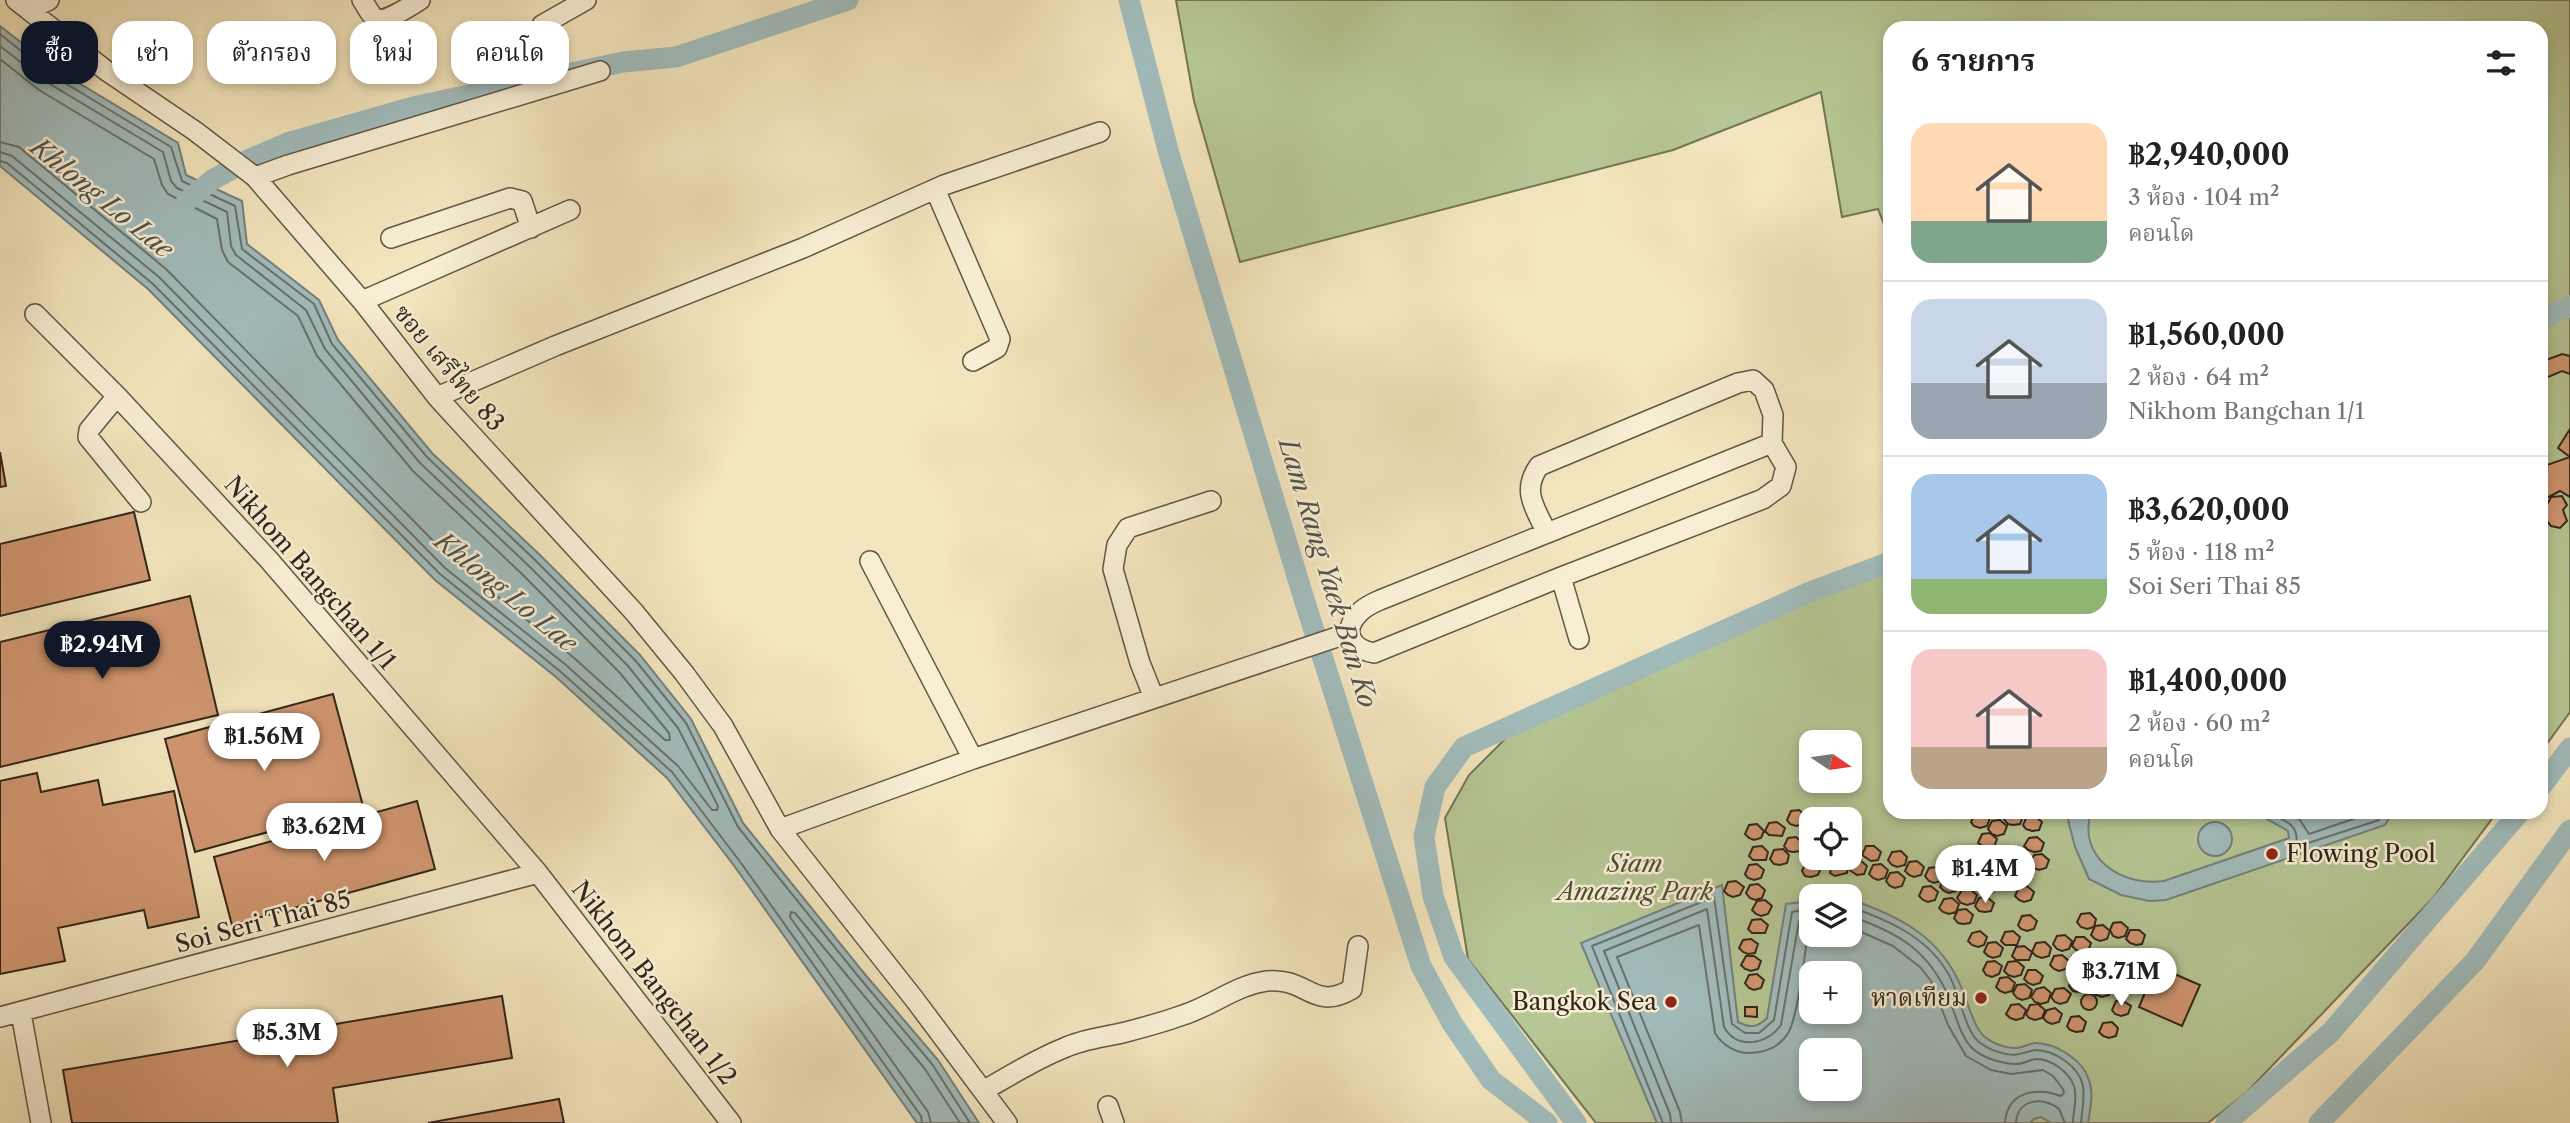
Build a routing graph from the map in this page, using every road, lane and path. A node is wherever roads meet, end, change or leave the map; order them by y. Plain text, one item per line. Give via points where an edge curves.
1 (49, 0) edge
2 (362, 0) edge
3 (421, 0) edge
4 (586, 0) edge
5 (23, 5) edge
6 (549, 21) edge
7 (600, 71) dead end
8 (1100, 132) dead end
9 (249, 173) junction
10 (935, 189) junction
11 (570, 210) dead end
12 (531, 228) junction
13 (391, 238) dead end
14 (362, 301) junction
15 (35, 314) dead end
16 (973, 361) dead end
17 (117, 396) junction
18 (437, 397) junction
19 (1772, 443) junction
20 (1211, 501) dead end
21 (141, 502) dead end
22 (1547, 533) junction
23 (870, 561) dead end
24 (1561, 577) junction
25 (1341, 636) junction
26 (1579, 639) dead end
27 (1154, 698) junction
28 (974, 759) junction
29 (780, 829) junction
30 (538, 873) junction
31 (1358, 946) dead end
32 (21, 1013) junction
33 (0, 1017) edge
34 (983, 1091) junction
35 (41, 1123) edge
36 (731, 1123) edge
37 (1007, 1123) edge

1 - 5 street
2 - 3 street via 380,19
4 - 6 street
5 - 9 street, ซอย เสรีไทย 83
7 - 9 street
8 - 10 street
9 - 14 street, ซอย เสรีไทย 83
10 - 16 street via 1000,339 997,348
10 - 18 street via 803,248
11 - 12 street
12 - 13 street via 522,201 510,198
12 - 14 street
14 - 18 street, ซอย เสรีไทย 83
15 - 17 street, Nikhom Bangchan 1/1
17 - 21 street via 88,437
17 - 30 street, Nikhom Bangchan 1/1 via 269,560
18 - 29 street, ซอย เสรีไทย 83 via 634,611 684,673 723,726
19 - 22 street
19 - 22 street via 1773,415 1764,390 1753,380 1738,383 1539,466 1529,489
19 - 24 street via 1786,467 1781,486 1763,499
20 - 27 street via 1128,528 1117,545 1113,569
22 - 25 street via 1380,600 1361,610
23 - 28 street
24 - 25 street via 1374,653
24 - 26 street
25 - 27 street
27 - 28 street
28 - 29 street
29 - 34 street, ซอย เสรีไทย 83
30 - 32 street, Soi Seri Thai 85
30 - 36 street, Nikhom Bangchan 1/2
31 - 34 street via 1352,989 1342,995 1328,999 1296,983 1265,981 1226,993 1185,1015 1064,1047
32 - 33 street, Soi Seri Thai 85
32 - 35 street
34 - 37 street, ซอย เสรีไทย 83

